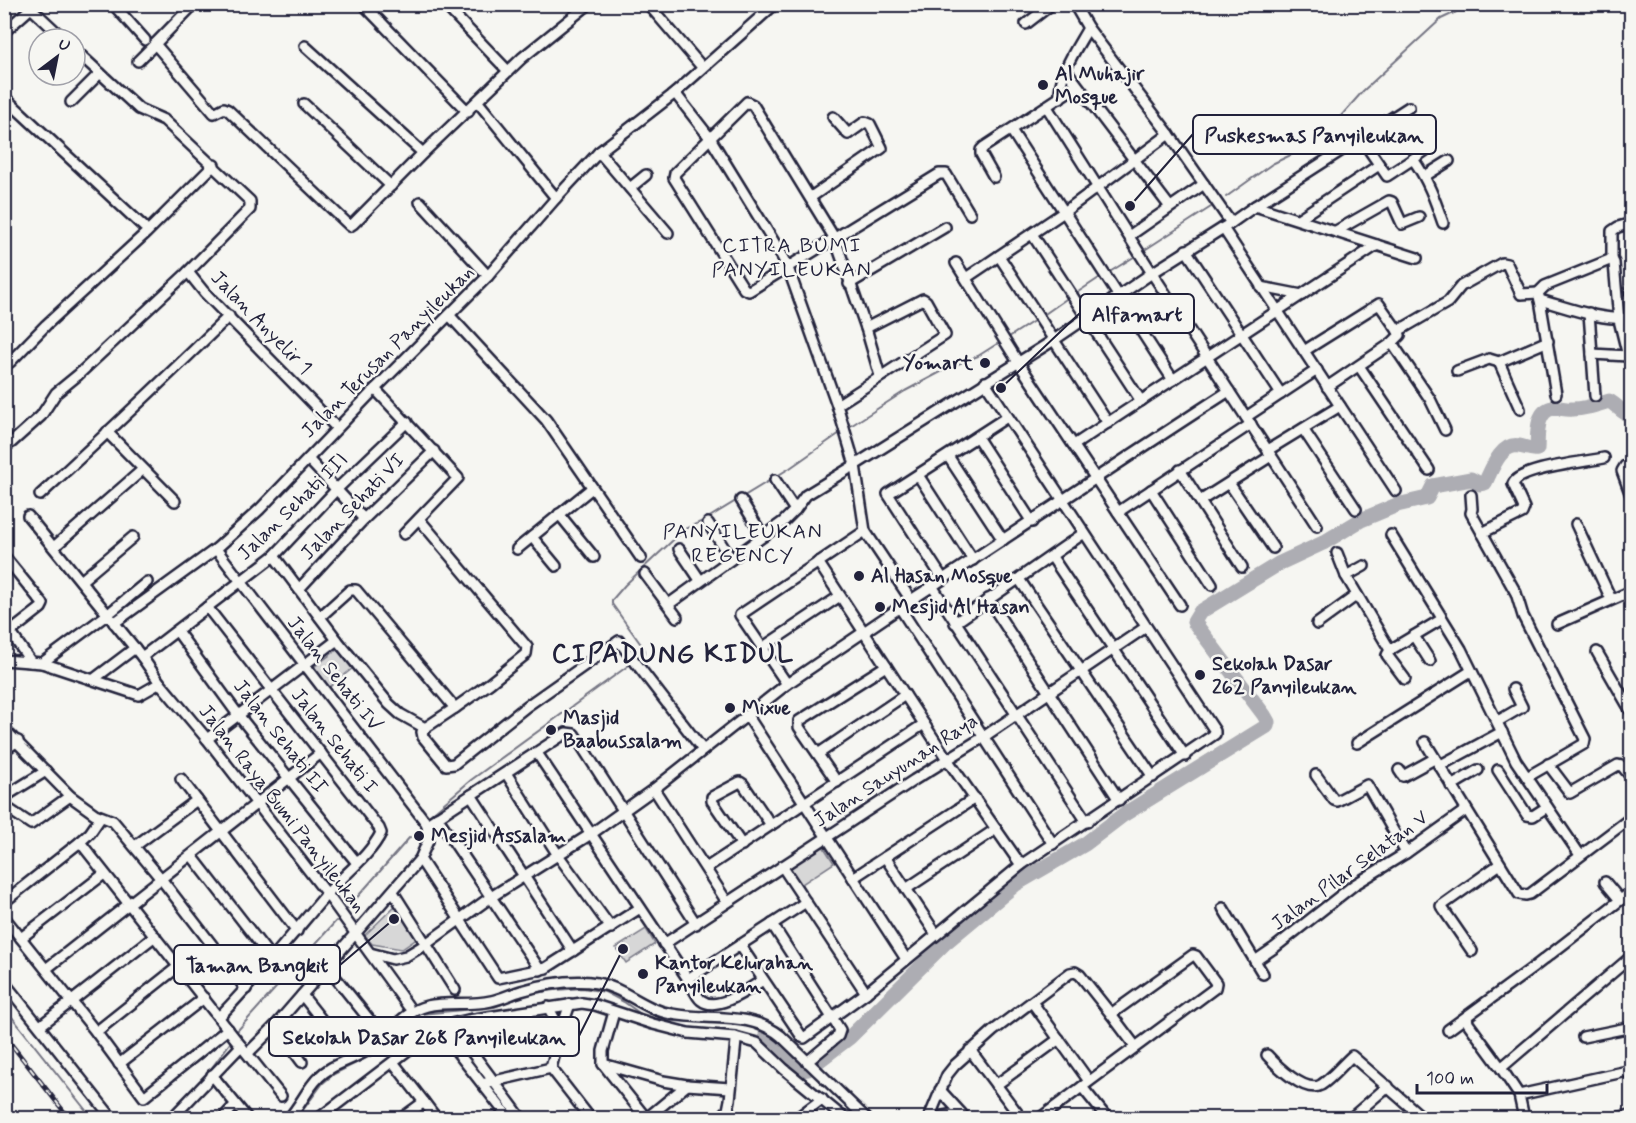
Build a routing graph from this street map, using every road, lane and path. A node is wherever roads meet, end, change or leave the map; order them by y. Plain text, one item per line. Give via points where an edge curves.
1 (112, 4) edge
2 (194, 4) edge
3 (444, 4) edge
4 (588, 4) edge
5 (648, 4) edge
6 (775, 4) edge
7 (1052, 4) edge
8 (1074, 4) edge
9 (30, 6) edge
10 (367, 8) dead end
11 (1026, 24) dead end
12 (52, 27) edge
13 (1088, 28) junction
14 (4, 32) edge
15 (145, 40) dead end
16 (155, 44) junction
17 (305, 46) dead end
18 (87, 61) edge
19 (138, 61) dead end
20 (702, 67) junction
21 (1066, 70) junction
22 (508, 71) junction
23 (100, 73) junction
24 (1077, 86) junction
25 (675, 93) junction
26 (4, 97) edge
27 (1060, 98) junction
28 (71, 102) dead end
29 (478, 102) junction
30 (304, 104) dead end
31 (1408, 106) dead end
32 (1047, 107) junction
33 (468, 112) junction
34 (833, 117) dead end
35 (1011, 129) junction
36 (1169, 134) junction
37 (710, 138) junction
38 (1361, 138) junction
39 (1429, 148) dead end
40 (599, 152) junction
41 (423, 153) junction
42 (1413, 159) junction
43 (1135, 161) junction
44 (1449, 161) dead end
45 (214, 165) junction
46 (1379, 165) junction
47 (646, 176) dead end
48 (1425, 176) junction
49 (994, 177) dead end
50 (1204, 184) junction
51 (390, 186) junction
52 (1098, 187) junction
53 (630, 188) junction
54 (811, 197) junction
55 (556, 198) junction
56 (420, 202) dead end
57 (1255, 206) junction
58 (1170, 207) junction
59 (1064, 212) junction
60 (970, 214) dead end
61 (1419, 217) dead end
62 (1298, 219) junction
63 (1443, 223) dead end
64 (1632, 223) edge
65 (144, 226) dead end
66 (1227, 226) junction
67 (945, 227) dead end
68 (1336, 231) junction
69 (668, 233) dead end
70 (1032, 234) junction
71 (1129, 236) junction
72 (835, 239) junction
73 (1377, 245) junction
74 (1186, 250) junction
75 (999, 256) junction
76 (1417, 258) dead end
77 (1612, 259) junction
78 (956, 263) dead end
79 (788, 268) junction
80 (188, 272) junction
81 (1152, 273) junction
82 (488, 276) junction
83 (966, 278) junction
84 (849, 284) junction
85 (1261, 287) junction
86 (1302, 295) junction
87 (1119, 296) junction
88 (1539, 296) junction
89 (1277, 311) junction
90 (1589, 313) junction
91 (229, 316) junction
92 (450, 316) junction
93 (1087, 317) junction
94 (1632, 318) edge
95 (1619, 320) junction
96 (866, 328) junction
97 (1398, 330) junction
98 (1242, 335) junction
99 (1054, 340) junction
100 (1548, 341) junction
101 (1392, 343) junction
102 (1304, 351) junction
103 (1592, 354) junction
104 (1207, 358) junction
105 (7, 360) edge
106 (1630, 360) edge
107 (1018, 362) junction
108 (1499, 362) junction
109 (1359, 366) junction
110 (1317, 370) junction
111 (1457, 371) dead end
112 (880, 376) junction
113 (1173, 380) junction
114 (985, 382) junction
115 (1327, 387) junction
116 (375, 389) junction
117 (1228, 391) junction
118 (1281, 394) junction
119 (1556, 394) dead end
120 (1595, 396) dead end
121 (1141, 401) junction
122 (837, 405) junction
123 (1340, 406) junction
124 (1520, 409) dead end
125 (1007, 417) junction
126 (1249, 420) junction
127 (407, 422) junction
128 (1108, 423) junction
129 (337, 428) junction
130 (1303, 429) junction
131 (1445, 430) dead end
132 (107, 432) junction
133 (977, 437) junction
134 (11, 443) dead end
135 (1074, 445) junction
136 (434, 451) junction
137 (1269, 453) junction
138 (948, 456) junction
139 (1604, 458) dead end
140 (308, 459) junction
141 (1632, 464) edge
142 (855, 465) junction
143 (1180, 470) junction
144 (1429, 470) dead end
145 (140, 472) dead end
146 (918, 475) junction
147 (1095, 478) junction
148 (775, 480) dead end
149 (1229, 483) junction
150 (592, 488) junction
151 (337, 489) junction
152 (1151, 490) junction
153 (1396, 491) dead end
154 (40, 495) dead end
155 (1471, 495) dead end
156 (1632, 498) edge
157 (741, 500) dead end
158 (175, 501) dead end
159 (1200, 501) junction
160 (1063, 502) junction
161 (1356, 509) dead end
162 (795, 510) junction
163 (1118, 512) junction
164 (559, 514) junction
165 (28, 516) dead end
166 (364, 519) junction
167 (419, 519) junction
168 (1032, 522) junction
169 (708, 523) dead end
170 (1576, 524) dead end
171 (1317, 526) dead end
172 (865, 531) junction
173 (1084, 533) junction
174 (1482, 533) junction
175 (404, 534) dead end
176 (1391, 535) dead end
177 (764, 536) junction
178 (133, 537) dead end
179 (532, 537) junction
180 (1003, 540) junction
181 (54, 548) junction
182 (1273, 548) dead end
183 (517, 549) dead end
184 (679, 549) dead end
185 (217, 550) junction
186 (1336, 553) dead end
187 (4, 556) edge
188 (274, 556) junction
189 (1052, 556) junction
190 (594, 557) dead end
191 (641, 558) dead end
192 (731, 559) junction
193 (973, 560) junction
194 (818, 562) junction
195 (556, 566) dead end
196 (1364, 566) dead end
197 (1242, 567) dead end
198 (645, 574) dead end
199 (1346, 576) junction
200 (943, 579) junction
201 (1019, 579) junction
202 (700, 580) junction
203 (81, 581) junction
204 (147, 582) dead end
205 (240, 582) junction
206 (1212, 585) dead end
207 (932, 586) junction
208 (299, 589) junction
209 (1632, 591) edge
210 (1357, 595) junction
211 (840, 596) junction
212 (988, 599) junction
213 (1611, 599) junction
214 (911, 600) junction
215 (669, 604) junction
216 (1180, 605) dead end
217 (207, 607) junction
218 (900, 608) junction
219 (108, 614) junction
220 (320, 617) junction
221 (677, 617) dead end
222 (1442, 619) junction
223 (955, 622) junction
224 (4, 623) edge
225 (114, 623) junction
226 (1317, 624) dead end
227 (1557, 624) dead end
228 (1146, 627) junction
229 (177, 631) junction
230 (864, 632) junction
231 (8, 634) edge
232 (1414, 636) junction
233 (337, 640) junction
234 (135, 648) junction
235 (762, 648) junction
236 (1114, 650) junction
237 (1390, 650) junction
238 (1597, 652) dead end
239 (142, 657) junction
240 (4, 660) edge
241 (1430, 661) dead end
242 (31, 662) junction
243 (42, 663) junction
244 (304, 666) junction
245 (886, 666) junction
246 (1082, 671) junction
247 (1471, 671) junction
248 (1405, 679) dead end
249 (94, 680) junction
250 (160, 683) junction
251 (786, 684) junction
252 (1512, 689) dead end
253 (272, 690) junction
254 (1048, 693) junction
255 (905, 695) junction
256 (455, 708) junction
257 (1632, 713) edge
258 (1016, 714) junction
259 (747, 715) junction
260 (239, 716) junction
261 (1497, 721) junction
262 (924, 724) junction
263 (425, 728) junction
264 (4, 729) edge
265 (1502, 732) junction
266 (982, 738) junction
267 (207, 739) junction
268 (18, 741) junction
269 (1425, 742) dead end
270 (1357, 743) dead end
271 (4, 750) edge
272 (703, 750) junction
273 (321, 753) junction
274 (537, 753) junction
275 (818, 754) junction
276 (1185, 756) junction
277 (947, 759) junction
278 (1437, 763) junction
279 (1548, 764) junction
280 (1399, 770) dead end
281 (1478, 770) dead end
282 (1498, 770) dead end
283 (46, 771) junction
284 (506, 773) junction
285 (1316, 775) dead end
286 (1153, 777) junction
287 (1527, 777) junction
288 (290, 778) junction
289 (1632, 778) edge
290 (181, 779) dead end
291 (837, 782) junction
292 (1451, 786) junction
293 (654, 789) junction
294 (471, 795) junction
295 (70, 796) junction
296 (4, 797) edge
297 (196, 798) junction
298 (975, 798) junction
299 (1119, 800) junction
300 (256, 803) junction
301 (805, 803) junction
302 (4, 806) edge
303 (1547, 807) junction
304 (1466, 810) junction
305 (624, 811) junction
306 (101, 817) junction
307 (437, 817) junction
308 (1632, 817) edge
309 (425, 821) junction
310 (1087, 822) junction
311 (771, 825) junction
312 (996, 830) junction
313 (221, 832) junction
314 (591, 834) junction
315 (827, 837) junction
316 (80, 842) junction
317 (742, 844) junction
318 (1053, 844) junction
319 (135, 846) junction
320 (1406, 853) junction
321 (558, 855) junction
322 (1580, 855) junction
323 (192, 856) junction
324 (885, 857) junction
325 (420, 859) junction
326 (357, 863) junction
327 (1500, 864) junction
328 (1021, 865) junction
329 (782, 866) junction
330 (706, 868) junction
331 (104, 874) junction
332 (524, 876) junction
333 (853, 878) junction
334 (162, 880) junction
335 (1605, 882) dead end
336 (906, 889) junction
337 (1632, 891) edge
338 (393, 892) junction
339 (327, 894) junction
340 (492, 897) junction
341 (1620, 900) junction
342 (4, 902) edge
343 (728, 902) junction
344 (806, 902) junction
345 (130, 904) junction
346 (640, 908) junction
347 (1223, 908) dead end
348 (4, 917) edge
349 (460, 919) junction
350 (696, 924) junction
351 (772, 924) junction
352 (610, 928) junction
353 (297, 931) junction
354 (356, 933) junction
355 (936, 934) junction
356 (154, 936) junction
357 (21, 938) junction
358 (426, 944) junction
359 (664, 944) junction
360 (740, 945) junction
361 (573, 951) junction
362 (1472, 951) dead end
363 (369, 953) junction
364 (405, 956) junction
365 (1632, 956) edge
366 (272, 959) junction
367 (906, 959) junction
368 (1255, 961) junction
369 (179, 966) junction
370 (327, 967) junction
371 (46, 969) junction
372 (540, 970) junction
373 (383, 972) junction
374 (1263, 974) dead end
375 (688, 979) junction
376 (763, 980) junction
377 (4, 982) edge
378 (246, 989) junction
379 (455, 990) dead end
380 (866, 993) junction
381 (302, 995) junction
382 (204, 999) junction
383 (72, 1001) junction
384 (1032, 1002) junction
385 (570, 1004) junction
386 (408, 1006) dead end
387 (548, 1007) junction
388 (614, 1012) junction
389 (1111, 1014) junction
390 (219, 1017) junction
391 (834, 1017) junction
392 (1467, 1017) junction
393 (372, 1023) dead end
394 (451, 1024) junction
395 (40, 1026) junction
396 (275, 1026) junction
397 (1632, 1027) edge
398 (439, 1029) junction
399 (561, 1030) junction
400 (1448, 1030) dead end
401 (230, 1031) junction
402 (96, 1032) junction
403 (735, 1037) junction
404 (1583, 1037) dead end
405 (1059, 1039) junction
406 (340, 1043) dead end
407 (1135, 1046) junction
408 (244, 1050) junction
409 (970, 1050) junction
410 (1267, 1054) dead end
411 (302, 1062) dead end
412 (393, 1062) junction
413 (119, 1064) junction
414 (603, 1064) junction
415 (811, 1065) junction
416 (551, 1068) junction
417 (1501, 1068) junction
418 (1632, 1070) edge
419 (212, 1075) junction
420 (487, 1082) junction
421 (1086, 1084) junction
422 (687, 1085) junction
423 (996, 1085) junction
424 (1388, 1086) junction
425 (730, 1088) junction
426 (940, 1090) junction
427 (1519, 1095) junction
428 (281, 1096) dead end
429 (822, 1099) junction
430 (424, 1102) junction
431 (235, 1105) junction
432 (1632, 1115) edge
433 (963, 1116) edge
434 (1045, 1117) edge
435 (1107, 1118) edge
436 (112, 1119) edge
437 (172, 1119) edge
438 (223, 1119) edge
439 (247, 1119) edge
440 (290, 1119) edge
441 (319, 1119) edge
442 (402, 1119) edge
443 (436, 1119) edge
444 (509, 1119) edge
445 (521, 1119) edge
446 (590, 1119) edge
447 (646, 1119) edge
448 (720, 1119) edge
449 (797, 1119) edge
450 (844, 1119) edge
451 (866, 1119) edge
452 (930, 1119) edge
453 (1021, 1119) edge
454 (1351, 1119) edge
455 (1423, 1119) edge
456 (1524, 1119) edge
457 (1616, 1119) edge

1 - 15 street
2 - 16 street
3 - 22 street
4 - 22 street
5 - 20 street
6 - 20 street, Jalan Terusan Panyileukan
7 - 11 street
8 - 13 street
9 - 12 street
9 - 14 street
10 - 33 street
13 - 21 street
13 - 36 street
16 - 19 street
16 - 51 street via 214,113 228,110 346,224 353,224
17 - 41 street
18 - 23 street, Jalan Anyelir 1
20 - 25 street, Jalan Terusan Panyileukan
21 - 24 street
21 - 27 street
22 - 29 street
23 - 28 street
23 - 45 street, Jalan Anyelir 1 via 139,109 164,120
24 - 27 street
24 - 43 street
25 - 37 street
25 - 40 street, Jalan Terusan Panyileukan
26 - 65 street
27 - 32 street
29 - 33 street
29 - 55 street
30 - 51 street
31 - 38 street
32 - 35 street
32 - 52 street
33 - 41 street
34 - 54 street via 848,134 865,122 870,124 882,147
35 - 49 street via 981,150
35 - 59 street
36 - 43 street
36 - 50 street
37 - 54 street via 750,103
37 - 79 street
37 - 79 street via 674,178 744,289 749,291
38 - 46 street
38 - 57 street
39 - 42 street
40 - 53 street
40 - 55 street, Jalan Terusan Panyileukan
41 - 51 street
42 - 46 street via 1390,176
42 - 48 street
43 - 52 street
43 - 58 street
44 - 48 street
45 - 80 street, Jalan Anyelir 1 via 250,201 250,208
45 - 105 street
46 - 62 street
47 - 53 street
48 - 63 street
50 - 58 street
50 - 66 street
52 - 59 street
52 - 71 street
53 - 69 street
54 - 72 street
55 - 82 street, Jalan Terusan Panyileukan
56 - 82 street
57 - 62 street
57 - 66 street
58 - 71 street
59 - 70 street
59 - 87 street
60 - 72 street via 946,174 939,174
61 - 68 street via 1402,224 1392,202 1387,201
62 - 68 street
64 - 77 street via 1612,231
66 - 74 street
66 - 85 street
67 - 84 street
68 - 73 street
70 - 75 street
70 - 93 street
71 - 81 street
72 - 79 street
72 - 84 street
73 - 76 street
73 - 86 street
74 - 81 street
74 - 98 street
75 - 83 street
75 - 99 street
77 - 88 street via 1545,286
77 - 95 street
78 - 83 street
79 - 122 street
80 - 91 street, Jalan Anyelir 1
80 - 134 street via 57,393 41,416
81 - 87 street
81 - 104 street
82 - 92 street, Jalan Terusan Panyileukan
83 - 107 street
84 - 96 street
85 - 86 street
85 - 89 street
86 - 89 street
87 - 93 street
87 - 113 street
88 - 90 street
88 - 97 street via 1521,294 1505,262 1461,286 1448,302
88 - 100 street
89 - 98 street
89 - 102 street
90 - 95 street
90 - 103 street
91 - 129 street, Jalan Anyelir 1
91 - 132 street
92 - 116 street, Jalan Terusan Panyileukan
92 - 150 street via 546,420
93 - 99 street
93 - 121 street
94 - 95 street
95 - 106 street
96 - 112 street
96 - 112 street via 923,299 945,335
97 - 101 street via 1400,335
97 - 102 street via 1379,304
98 - 104 street
98 - 118 street
99 - 107 street
99 - 128 street
100 - 108 street
100 - 119 street
101 - 109 street
101 - 131 street via 1430,399
102 - 110 street
103 - 106 street
103 - 120 street
104 - 113 street
104 - 117 street
107 - 114 street
107 - 135 street
108 - 111 street via 1489,359
108 - 124 street
109 - 115 street
109 - 144 street
110 - 115 street
110 - 118 street
112 - 122 street
113 - 121 street
114 - 125 street
114 - 142 street
115 - 123 street
116 - 127 street
116 - 129 street, Jalan Terusan Panyileukan
117 - 126 street
117 - 147 street
118 - 126 street
121 - 128 street
122 - 142 street
123 - 130 street
123 - 153 street
125 - 133 street
125 - 160 street
126 - 137 street
126 - 143 street
127 - 136 street
127 - 151 street, Jalan Sehati III
128 - 135 street
129 - 140 street, Jalan Terusan Panyileukan
130 - 137 street
130 - 161 street
132 - 154 street
132 - 158 street
133 - 138 street
133 - 168 street
135 - 147 street
136 - 166 street, Jalan Sehati VI
136 - 167 street via 458,478
137 - 149 street
137 - 171 street
138 - 146 street
138 - 180 street
139 - 174 street via 1546,468 1517,478 1513,484 1523,511
140 - 151 street
140 - 185 street, Jalan Terusan Panyileukan
141 - 156 street via 1622,471
142 - 162 street via 806,495
142 - 172 street
143 - 152 street
143 - 159 street
145 - 181 street
146 - 193 street
146 - 200 street via 888,494
147 - 160 street
147 - 163 street
148 - 162 street
149 - 159 street
149 - 182 street
150 - 164 street
150 - 191 street
151 - 166 street
151 - 188 street, Jalan Sehati III
152 - 163 street
152 - 206 street
155 - 174 street via 1471,513
157 - 177 street
159 - 197 street
160 - 168 street
160 - 173 street
162 - 177 street
163 - 216 street
164 - 179 street
164 - 190 street
165 - 181 street, Jalan Raya Bumi Panyileukan
166 - 208 street, Jalan Sehati VI
167 - 175 street
167 - 256 street via 527,651
168 - 180 street
169 - 192 street
170 - 213 street
172 - 194 street
172 - 214 street
173 - 189 street
173 - 228 street
174 - 279 street via 1516,593 1523,616 1585,739 1584,744
176 - 222 street
177 - 192 street
178 - 203 street
179 - 183 street
179 - 195 street
180 - 193 street
181 - 203 street, Jalan Raya Bumi Panyileukan
184 - 202 street
185 - 205 street, Jalan Sehati IV
185 - 225 street, Jalan Terusan Panyileukan
186 - 199 street
187 - 231 street via 43,604
188 - 205 street, Jalan Sehati III
188 - 208 street
189 - 201 street
189 - 236 street
192 - 202 street
193 - 200 street
194 - 211 street
194 - 235 street via 740,615
196 - 199 street
198 - 215 street
199 - 210 street
200 - 207 street
201 - 212 street
201 - 246 street
202 - 215 street
203 - 219 street, Jalan Raya Bumi Panyileukan
204 - 219 street
205 - 217 street, Jalan Sehati III
205 - 244 street, Jalan Sehati IV
207 - 214 street
207 - 223 street
208 - 220 street
209 - 213 street
210 - 226 street
210 - 237 street
211 - 230 street
211 - 235 street
212 - 223 street
212 - 254 street
213 - 227 street
214 - 218 street
215 - 221 street
217 - 229 street, Jalan Sehati III
217 - 253 street, Jalan Sehati I
218 - 230 street
218 - 266 street
219 - 225 street, Jalan Raya Bumi Panyileukan
219 - 243 street
220 - 233 street
220 - 256 street via 350,590 356,590
222 - 232 street
222 - 247 street
223 - 258 street
224 - 231 street
225 - 234 street, Jalan Raya Bumi Panyileukan
228 - 236 street, Jalan Sauyunan Raya
228 - 276 street via 1215,731
229 - 239 street, Jalan Sehati III
229 - 260 street, Jalan Sehati II
230 - 245 street
230 - 251 street
231 - 242 street
232 - 237 street
232 - 241 street
233 - 244 street
233 - 263 street via 389,704
234 - 239 street, Jalan Raya Bumi Panyileukan
234 - 249 street
235 - 251 street
236 - 246 street, Jalan Sauyunan Raya
236 - 276 street
237 - 248 street via 1387,654
238 - 257 street
239 - 250 street, Jalan Raya Bumi Panyileukan
240 - 242 street
242 - 243 street
243 - 249 street
244 - 253 street
244 - 309 street, Jalan Sehati IV
245 - 255 street
245 - 275 street via 800,720 799,727
246 - 254 street, Jalan Sauyunan Raya
246 - 286 street
247 - 261 street
247 - 270 street
249 - 250 street via 140,695
250 - 267 street, Jalan Raya Bumi Panyileukan
251 - 259 street
252 - 261 street via 1522,707
253 - 260 street
253 - 273 street, Jalan Sehati I
254 - 258 street, Jalan Sauyunan Raya
254 - 299 street
255 - 262 street
255 - 275 street
256 - 263 street
258 - 266 street, Jalan Sauyunan Raya
258 - 310 street
259 - 272 street
259 - 301 street
260 - 267 street
260 - 288 street, Jalan Sehati II
261 - 265 street
262 - 277 street
262 - 291 street
263 - 272 street via 423,737 446,765 454,764 527,706 619,642
264 - 268 street
265 - 278 street
265 - 287 street
266 - 277 street, Jalan Sauyunan Raya
266 - 318 street
267 - 300 street, Jalan Raya Bumi Panyileukan
268 - 271 street
268 - 283 street
269 - 278 street
272 - 293 street
273 - 288 street
273 - 326 street, Jalan Sehati I via 381,833
274 - 284 street
274 - 305 street via 566,733 574,734
274 - 314 street
275 - 291 street
276 - 286 street
277 - 298 street
277 - 315 street, Jalan Sauyunan Raya
278 - 280 street via 1403,776
278 - 292 street
279 - 287 street
279 - 289 street via 1570,793 1618,765
281 - 292 street
282 - 303 street via 1527,815 1533,816
283 - 295 street
283 - 296 street
284 - 294 street
284 - 321 street
285 - 320 street via 1337,801 1367,785
286 - 299 street
287 - 303 street
288 - 300 street
288 - 326 street, Jalan Sehati II
290 - 297 street
291 - 301 street
292 - 304 street
293 - 305 street
293 - 330 street
294 - 307 street
294 - 332 street
295 - 302 street via 31,824
295 - 306 street
297 - 313 street
297 - 319 street
298 - 312 street
298 - 324 street
299 - 310 street
300 - 313 street
300 - 339 street, Jalan Raya Bumi Panyileukan
301 - 311 street
301 - 315 street
303 - 322 street
304 - 320 street, Jalan Pilar Selatan V
304 - 327 street
305 - 314 street
305 - 350 street
306 - 316 street
306 - 319 street via 113,821
307 - 309 street
307 - 340 street
308 - 322 street
309 - 325 street via 428,841
310 - 318 street
311 - 317 street
311 - 317 street via 743,783 712,797
312 - 328 street
312 - 336 street
313 - 323 street
313 - 353 street
314 - 321 street
314 - 346 street
315 - 329 street, Jalan Sauyunan Raya
315 - 333 street
316 - 331 street
316 - 342 street
317 - 330 street
318 - 328 street
319 - 334 street
320 - 368 street, Jalan Pilar Selatan V via 1354,885
321 - 332 street
321 - 352 street
322 - 327 street via 1526,896 1519,894
323 - 334 street
323 - 366 street
324 - 333 street
324 - 336 street
325 - 338 street
325 - 349 street
326 - 339 street, Jalan Sehati I
327 - 362 street via 1441,906
328 - 355 street
329 - 343 street, Jalan Sauyunan Raya
329 - 344 street
330 - 343 street
331 - 345 street
331 - 357 street
332 - 340 street
332 - 361 street
333 - 367 street
334 - 345 street
334 - 378 street
335 - 341 street
336 - 355 street
337 - 341 street
338 - 354 street
338 - 358 street
339 - 353 street, Jalan Sehati I
339 - 354 street, Jalan Raya Bumi Panyileukan
340 - 349 street
340 - 372 street
341 - 392 street
343 - 350 street, Jalan Sauyunan Raya
344 - 351 street
344 - 380 street
345 - 356 street
345 - 371 street
346 - 352 street
346 - 359 street
347 - 368 street
348 - 357 street
349 - 358 street
349 - 372 street via 498,978
350 - 359 street, Jalan Sauyunan Raya
351 - 360 street
351 - 391 street
352 - 361 street
353 - 366 street, Jalan Sehati I
354 - 363 street, Jalan Raya Bumi Panyileukan
354 - 370 street
355 - 367 street
356 - 369 street
356 - 383 street
357 - 371 street
358 - 364 street
358 - 379 street
359 - 375 street
360 - 375 street
360 - 376 street
361 - 372 street
363 - 364 street via 393,959
363 - 373 street, Jalan Raya Bumi Panyileukan
364 - 373 street
365 - 417 street
366 - 378 street, Jalan Sehati I
367 - 380 street
368 - 374 street
369 - 382 street
369 - 402 street
370 - 381 street
370 - 393 street
371 - 383 street
373 - 386 street, Jalan Raya Bumi Panyileukan
375 - 376 street via 703,1002 715,1003
376 - 391 street via 802,1037
377 - 395 street
378 - 390 street, Jalan Sehati I
380 - 391 street
381 - 396 street
381 - 406 street
382 - 390 street
382 - 413 street
383 - 395 street
383 - 402 street
384 - 389 street via 1075,972
384 - 405 street
384 - 409 street
385 - 387 street
385 - 388 street via 595,1005
385 - 399 street
387 - 394 street
387 - 399 street
388 - 403 street via 688,1032
388 - 414 street
389 - 407 street
389 - 407 street via 1196,956 1216,983 1215,988
390 - 401 street
391 - 415 street via 840,1034
392 - 400 street
392 - 417 street
394 - 398 street
394 - 420 street
395 - 436 street
396 - 408 street
396 - 411 street
397 - 404 street
398 - 412 street
398 - 420 street
399 - 416 street
401 - 408 street
401 - 413 street via 144,1096
402 - 413 street
403 - 425 street
403 - 429 street via 757,1043
405 - 421 street
405 - 423 street
407 - 421 street
408 - 419 street
408 - 428 street
409 - 423 street
409 - 426 street via 946,1075
410 - 424 street via 1290,1076 1315,1088 1349,1053
412 - 430 street
412 - 441 street
414 - 422 street
414 - 447 street
415 - 440 street via 773,1030 757,1022 658,1012 620,990 598,983 544,984 493,1001 443,1004 414,1011 364,1052 319,1077
415 - 451 street
416 - 420 street
416 - 446 street
417 - 427 street
418 - 427 street
419 - 431 street
419 - 437 street
420 - 444 street
420 - 445 street
421 - 434 street
421 - 435 street
422 - 425 street
422 - 447 street
423 - 453 street
424 - 454 street
424 - 455 street
425 - 448 street via 728,1110
426 - 433 street
426 - 452 street
427 - 456 street
429 - 449 street
429 - 450 street
430 - 442 street
430 - 443 street
431 - 438 street
431 - 439 street
432 - 457 street
433 - 452 street

